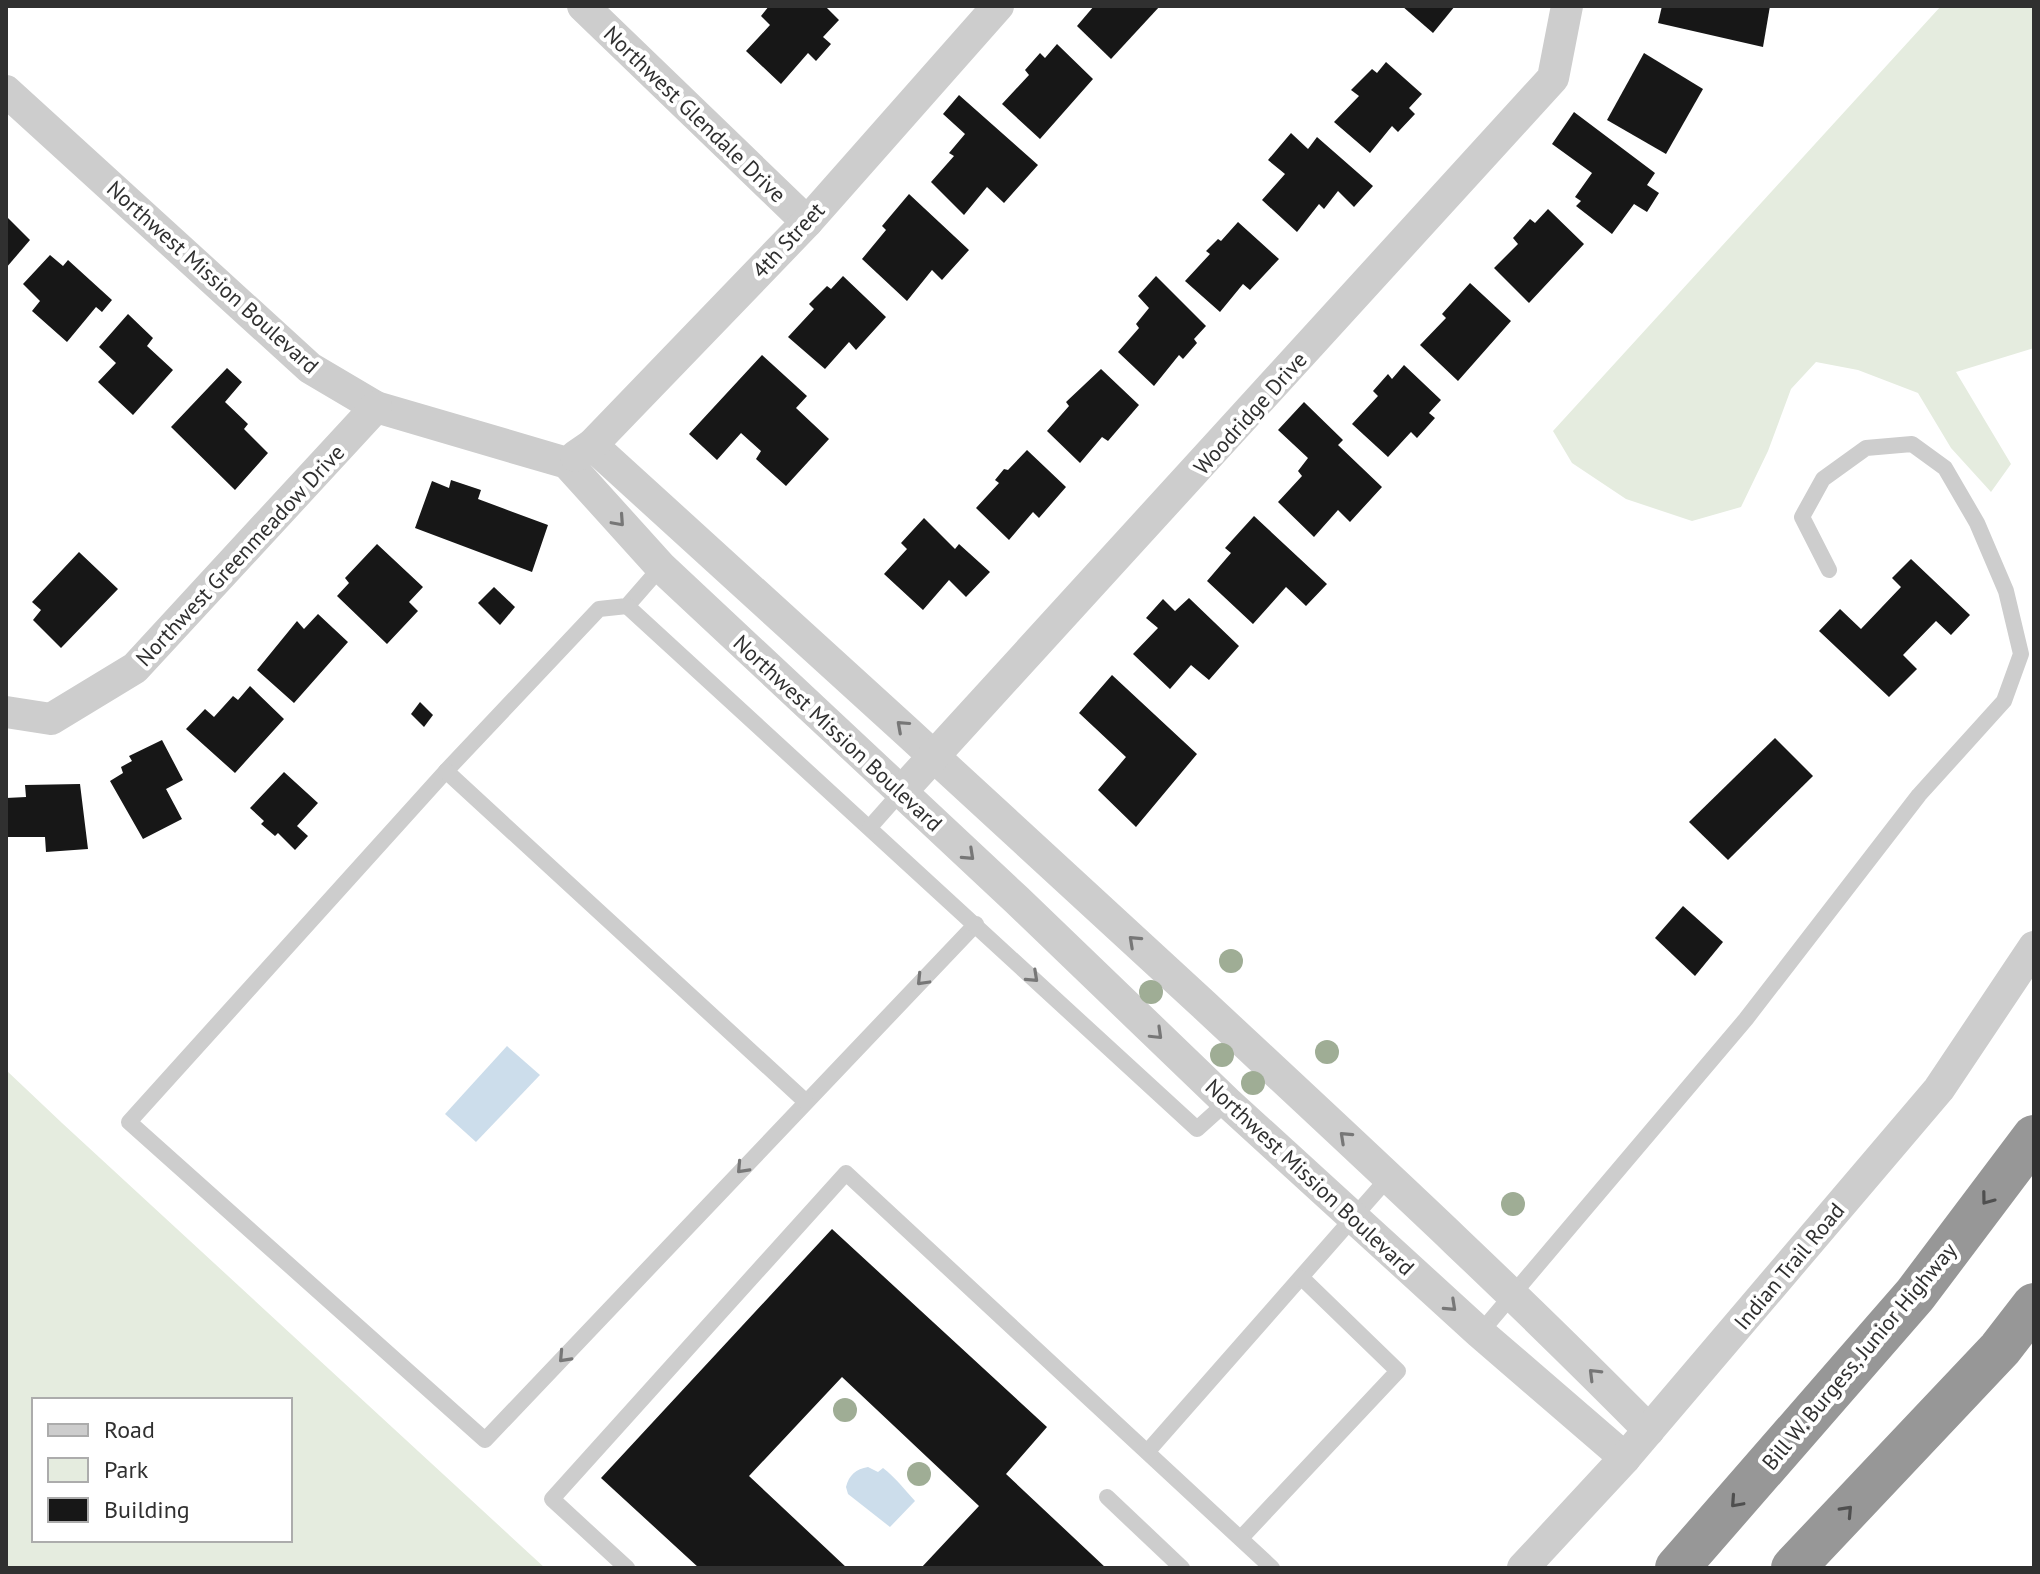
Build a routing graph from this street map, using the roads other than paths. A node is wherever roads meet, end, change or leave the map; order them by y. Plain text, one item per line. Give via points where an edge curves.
1 (583, 6) edge
2 (998, 6) edge
3 (1566, 11) edge
4 (6, 91) edge
5 (807, 222) junction
6 (376, 407) junction
7 (580, 454) junction
8 (661, 567) junction
9 (1829, 570) dead end
10 (627, 606) junction
11 (6, 712) edge
12 (937, 757) junction
13 (446, 771) junction
14 (901, 792) junction
15 (870, 827) junction
16 (976, 924) junction
17 (2034, 947) edge
18 (805, 1101) junction
19 (1227, 1102) junction
20 (2034, 1137) edge
21 (1389, 1177) junction
22 (1356, 1218) junction
23 (1302, 1278) junction
24 (1513, 1293) junction
25 (2034, 1305) edge
26 (2034, 1322) edge
27 (1480, 1333) junction
28 (2000, 1349) junction
29 (1649, 1430) junction
30 (1148, 1451) junction
31 (1625, 1458) junction
32 (1107, 1497) dead end
33 (1241, 1538) junction
34 (627, 1568) edge
35 (1182, 1568) edge
36 (1272, 1568) edge
37 (1523, 1568) edge
38 (1677, 1568) edge
39 (1793, 1568) edge

1 - 5 street, Northwest Glendale Drive
2 - 5 street, 4th Street
3 - 12 street, Woodridge Drive via 1553,78
4 - 6 street, Northwest Mission Boulevard via 310,368
5 - 7 street, 4th Street
6 - 7 street, Northwest Mission Boulevard
6 - 11 street, Northwest Greenmeadow Drive via 135,668 51,719
7 -> 8 street, Northwest Mission Boulevard
12 -> 7 street, Northwest Mission Boulevard
8 - 10 lane
8 - 14 street, Northwest Mission Boulevard
9 - 24 lane via 1802,517 1823,479 1866,448 1881,446 1912,444 1945,468 1977,523 2006,591 2021,654 2004,701 1919,795 1746,1019
10 - 13 lane via 599,609
10 - 15 lane
12 - 14 street, Woodridge Drive
21 -> 12 street, Northwest Mission Boulevard
13 - 18 lane
18 -> 13 lane via 485,1440 129,1122
14 - 15 lane
14 -> 19 street, Northwest Mission Boulevard
15 - 16 lane
16 -> 18 lane
16 -> 19 lane via 1197,1129
17 - 29 street, Indian Trail Road via 1939,1089
19 - 22 street, Northwest Mission Boulevard
20 -> 38 highway, Bill W. Burgess, Junior Highway via 1915,1295
21 - 22 lane
21 - 24 street, Northwest Mission Boulevard
22 - 23 lane
22 -> 27 street, Northwest Mission Boulevard
23 - 30 lane
23 - 33 lane via 1398,1371
24 - 27 lane
29 -> 24 street, Northwest Mission Boulevard
25 - 28 highway
26 - 28 highway
27 - 31 street, Northwest Mission Boulevard
39 -> 28 highway
29 - 31 street, Indian Trail Road
30 - 33 lane
30 - 34 lane via 846,1173 552,1499
31 - 37 street, Indian Trail Road
32 - 35 lane
33 - 36 lane

